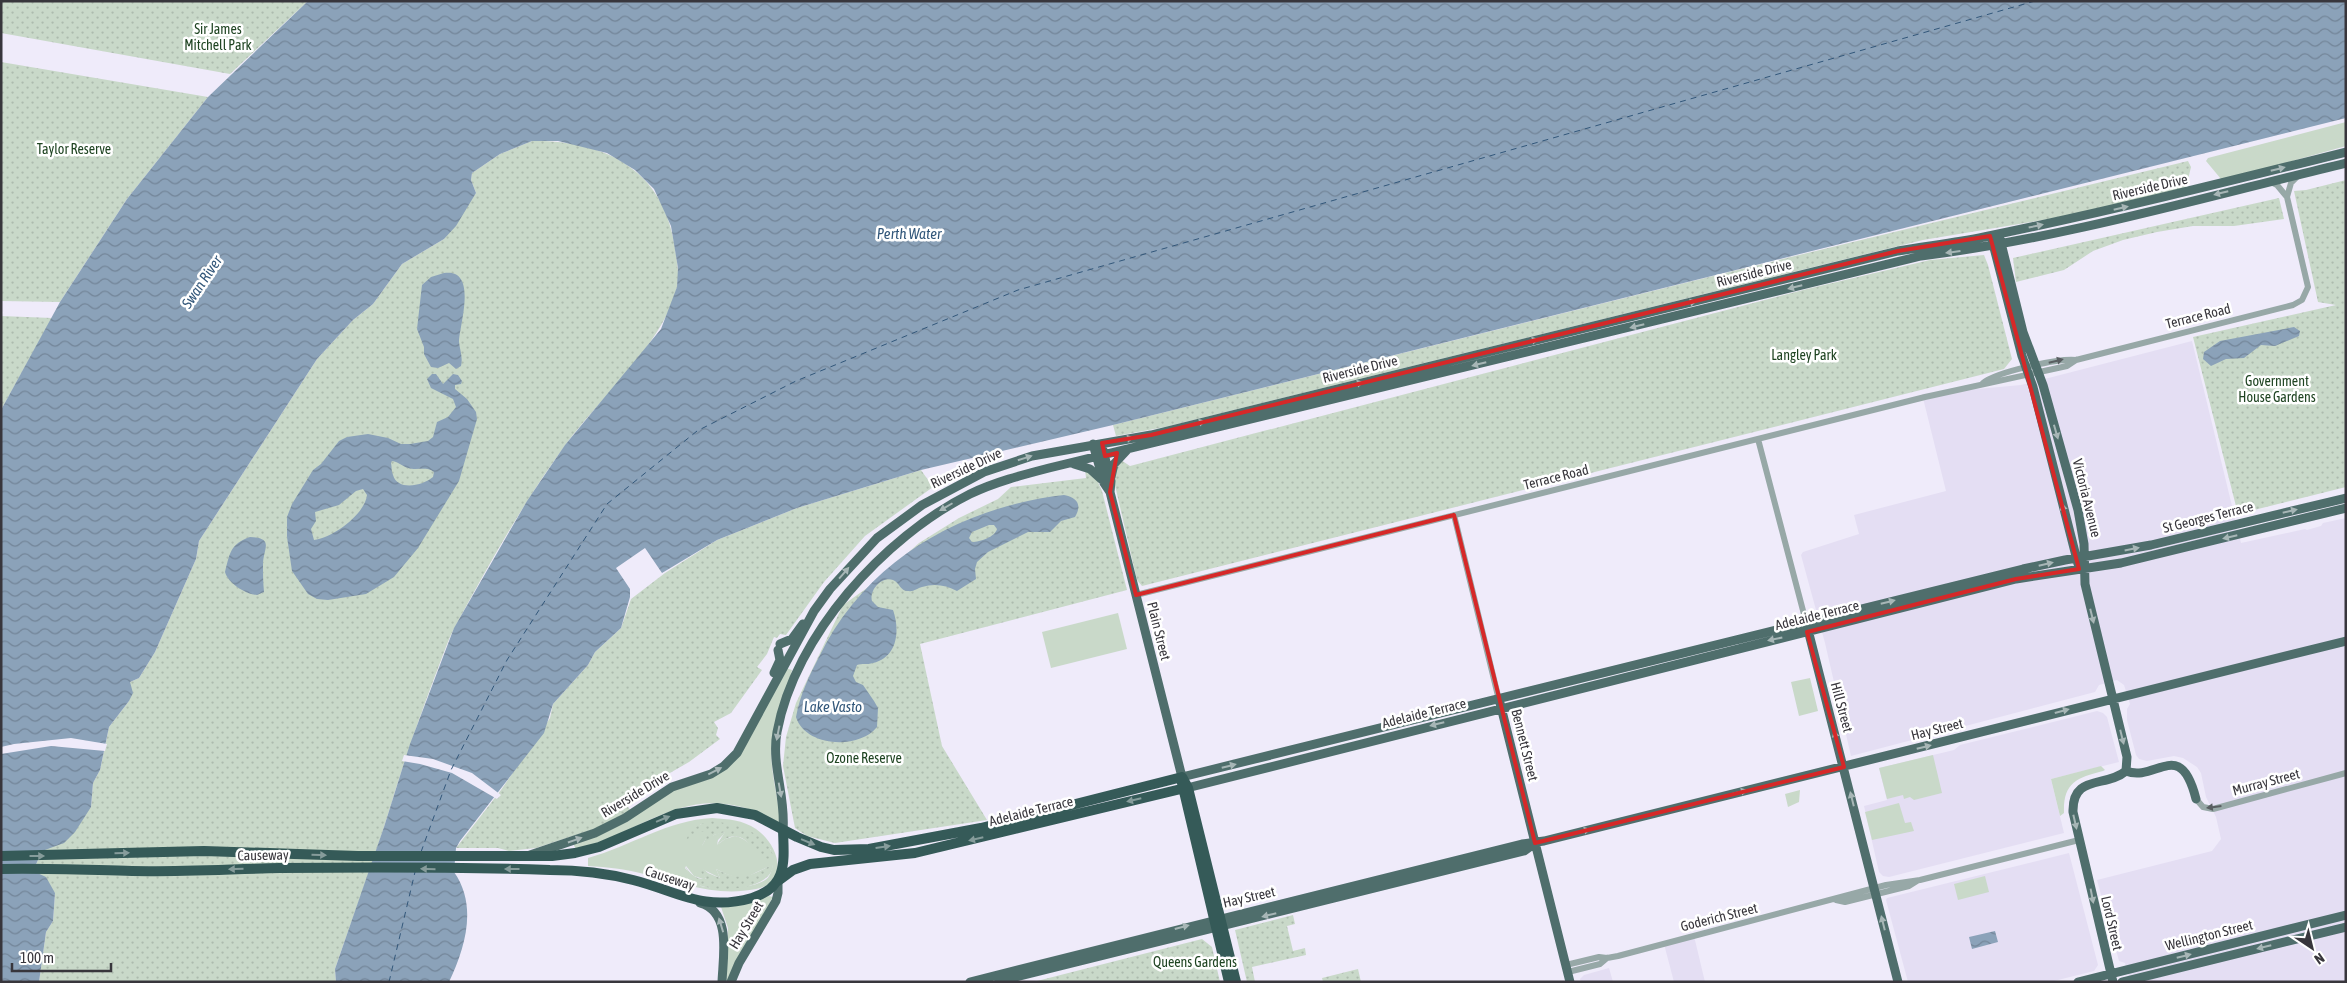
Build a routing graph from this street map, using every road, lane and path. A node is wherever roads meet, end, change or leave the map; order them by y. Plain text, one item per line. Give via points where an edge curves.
1 (2346, 152) edge
2 (2346, 162) edge
3 (2301, 174) junction
4 (2269, 182) junction
5 (2286, 197) junction
6 (1995, 235) junction
7 (1997, 245) junction
8 (2032, 371) junction
9 (1758, 439) junction
10 (1097, 443) junction
11 (1128, 450) junction
12 (1101, 456) junction
13 (1070, 463) junction
14 (1107, 482) junction
15 (2346, 498) edge
16 (2346, 508) edge
17 (1454, 516) junction
18 (2080, 558) junction
19 (2082, 568) junction
20 (1136, 595) junction
21 (814, 611) junction
22 (1807, 627) junction
23 (2346, 641) edge
24 (2112, 698) junction
25 (1500, 704) junction
26 (758, 715) junction
27 (1844, 766) junction
28 (2126, 771) junction
29 (2346, 773) edge
30 (1182, 777) junction
31 (1185, 788) junction
32 (2196, 799) joint
33 (783, 830) junction
34 (2079, 840) junction
35 (1536, 843) junction
36 (1, 856) edge
37 (529, 856) junction
38 (1, 868) edge
39 (778, 881) junction
40 (1875, 891) junction
41 (694, 900) junction
42 (2346, 915) edge
43 (1218, 923) junction
44 (2346, 927) edge
45 (1567, 968) junction
46 (2112, 978) edge
47 (722, 982) edge
48 (731, 982) edge
49 (970, 982) edge
50 (994, 982) edge
51 (1229, 982) edge
52 (1236, 982) edge
53 (1570, 982) edge
54 (1898, 982) edge
55 (2078, 982) edge
56 (2122, 982) edge

6 -> 1 main road, Riverside Drive via 2189,192
2 - 3 main road, Riverside Drive
3 - 4 main road, Riverside Drive
3 - 5 street via 2291,183
4 - 5 street via 2277,185
4 -> 7 main road, Riverside Drive
5 - 8 street, Terrace Road via 2307,278 2306,296 2302,300 2293,305 2076,360 2066,359
6 - 7 main road, Victoria Avenue
10 -> 6 main road, Riverside Drive via 1151,435 1898,251
7 - 8 main road, Victoria Avenue
7 -> 11 main road, Riverside Drive via 1921,256
8 - 9 street, Terrace Road via 1992,384 1983,383
8 - 18 main road, Victoria Avenue via 2078,510 2084,544
9 - 17 street, Terrace Road
9 - 22 street, Hill Street
10 - 12 main road, Plain Street
21 -> 10 main road, Riverside Drive via 877,538 922,505 1000,466
11 - 12 main road, Riverside Drive
11 - 14 main road via 1114,464
12 - 13 main road, Riverside Drive
12 - 14 main road, Plain Street
13 - 14 main road via 1090,469
13 -> 33 main road, Riverside Drive via 990,485 954,502 898,541 846,594 817,636 797,674 778,730 775,750 784,814
14 - 20 main road, Plain Street
18 -> 15 main road, St Georges Terrace via 2151,545
16 -> 19 main road, St Georges Terrace via 2129,561
17 - 20 street, Terrace Road
17 - 25 street, Bennett Street
18 - 19 main road, Victoria Avenue
22 -> 18 main road, Adelaide Terrace
19 - 22 main road, Adelaide Terrace via 2016,578
19 -> 24 main road, Victoria Avenue
20 - 30 main road, Plain Street
21 - 26 main road, Riverside Drive
21 - 26 main road via 792,640 779,647 779,664 758,704
22 - 25 main road, Adelaide Terrace
27 -> 22 main road, Hill Street
23 - 24 main road, Hay Street
27 -> 24 main road, Hay Street
24 -> 28 main road, Victoria Avenue via 2127,757
30 -> 25 main road, Adelaide Terrace
25 -> 31 main road, Adelaide Terrace
25 - 35 main road, Bennett Street
37 -> 26 main road, Riverside Drive via 595,833 626,818 672,787 718,770 737,753
35 -> 27 main road, Hay Street
40 -> 27 main road, Hill Street
28 - 32 main road via 2135,773 2162,766 2177,767 2190,779
28 -> 34 main road, Lord Street via 2077,792 2073,812
29 -> 32 street, Murray Street via 2213,809 2203,807
30 - 31 highway, Plain Street
33 -> 30 highway, Adelaide Terrace via 834,850 869,849 981,828
31 -> 39 highway, Adelaide Terrace via 915,853 810,864 793,870
31 - 43 highway, Plain Street
37 -> 33 highway, Causeway via 552,856 599,847 665,818 692,810 742,811
33 - 39 highway via 782,872
34 - 40 street, Goderich Street via 1920,880 1909,886
34 -> 46 main road, Lord Street
35 - 43 main road, Hay Street via 1524,851
35 - 45 main road, Bennett Street
36 -> 37 highway, Causeway via 204,851 358,856
41 -> 38 highway, Causeway via 603,874 550,870 132,871
39 - 41 highway, Causeway via 766,892 744,900
39 - 48 main road, Hay Street via 776,901
40 - 45 street, Goderich Street via 1845,902 1836,900 1607,958 1600,964
54 -> 40 main road, Hill Street
47 -> 41 main road, Hay Street via 722,924 711,907
46 -> 42 main road, Wellington Street
49 -> 43 main road, Hay Street
43 - 50 main road, Hay Street
43 - 51 highway, Plain Street
43 - 52 highway, Plain Street
44 -> 56 main road, Wellington Street
45 - 53 main road, Bennett Street
46 - 55 main road, Wellington Street

